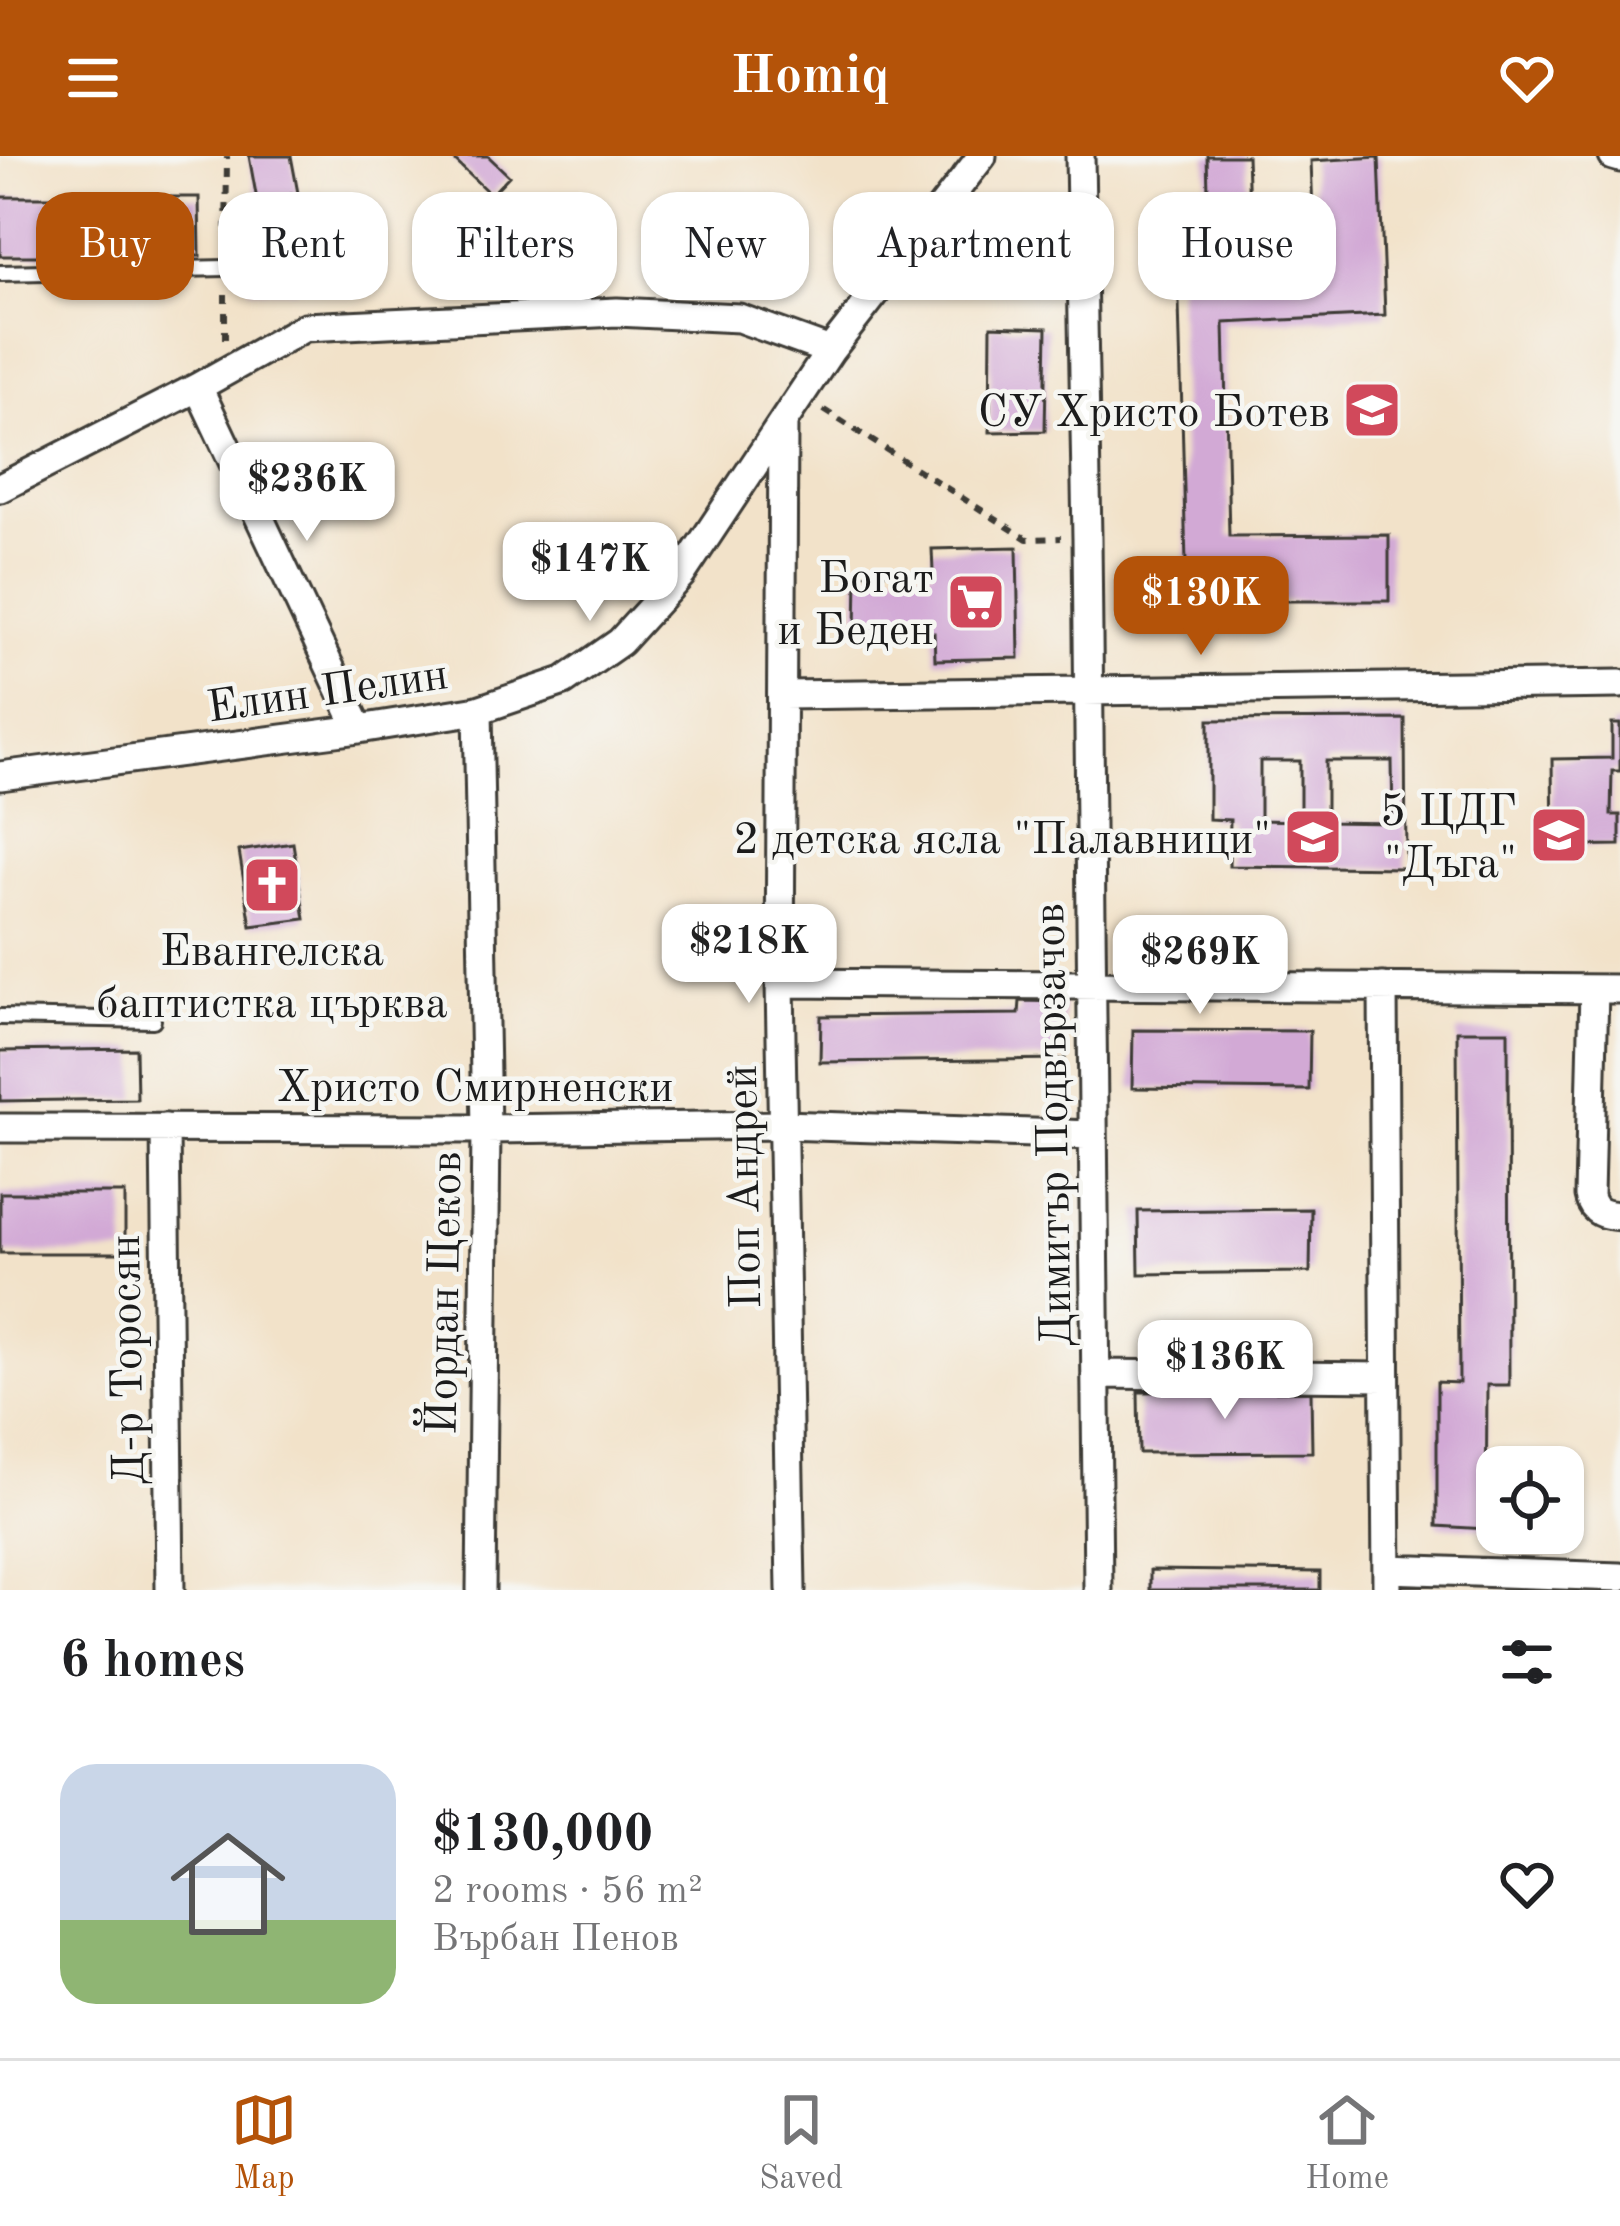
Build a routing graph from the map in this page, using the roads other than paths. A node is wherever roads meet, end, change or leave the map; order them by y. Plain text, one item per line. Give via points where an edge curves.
1 (982, 156) edge
2 (1080, 156) edge
3 (218, 268) edge
4 (0, 274) edge
5 (830, 351) junction
6 (198, 387) junction
7 (783, 422) junction
8 (0, 488) edge
9 (1620, 684) edge
10 (1089, 691) junction
11 (783, 695) junction
12 (478, 710) junction
13 (359, 729) junction
14 (0, 776) edge
15 (780, 983) junction
16 (1092, 985) junction
17 (1383, 987) junction
18 (1607, 989) edge
19 (0, 1017) edge
20 (153, 1020) dead end
21 (783, 1125) junction
22 (0, 1127) edge
23 (165, 1128) junction
24 (486, 1129) junction
25 (1094, 1135) junction
26 (1620, 1216) edge
27 (1096, 1374) junction
28 (1385, 1377) junction
29 (1620, 1577) edge
30 (1387, 1580) edge
31 (170, 1590) edge
32 (481, 1590) edge
33 (791, 1590) edge
34 (1098, 1590) edge

1 - 5 street, Елин Пелин
2 - 10 street, Димитър Подвързачов
3 - 4 lane
5 - 6 street via 739,318 638,313 305,326
5 - 7 street, Елин Пелин
6 - 8 street
6 - 13 street
7 - 11 street, Поп Андрей
7 - 12 street, Елин Пелин via 681,575 620,642 564,681
9 - 10 street
10 - 11 street
10 - 16 street, Димитър Подвързачов
11 - 15 street, Поп Андрей
12 - 13 street, Елин Пелин
12 - 24 street, Йордан Цеков
13 - 14 street, Елин Пелин
15 - 16 street
15 - 21 street, Поп Андрей
16 - 17 street
16 - 25 street, Димитър Подвързачов
17 - 18 street
17 - 28 street
18 - 26 street via 1589,1196 1598,1212
19 - 20 lane
21 - 24 street, Христо Смирненски
21 - 25 street, Христо Смирненски
21 - 33 street, Поп Андрей
22 - 23 street, Христо Смирненски
23 - 24 street, Христо Смирненски
23 - 31 street, Д-р Торосян
24 - 32 street, Йордан Цеков
25 - 27 street, Димитър Подвързачов
27 - 28 street
27 - 34 street, Димитър Подвързачов
28 - 30 street
29 - 30 street

